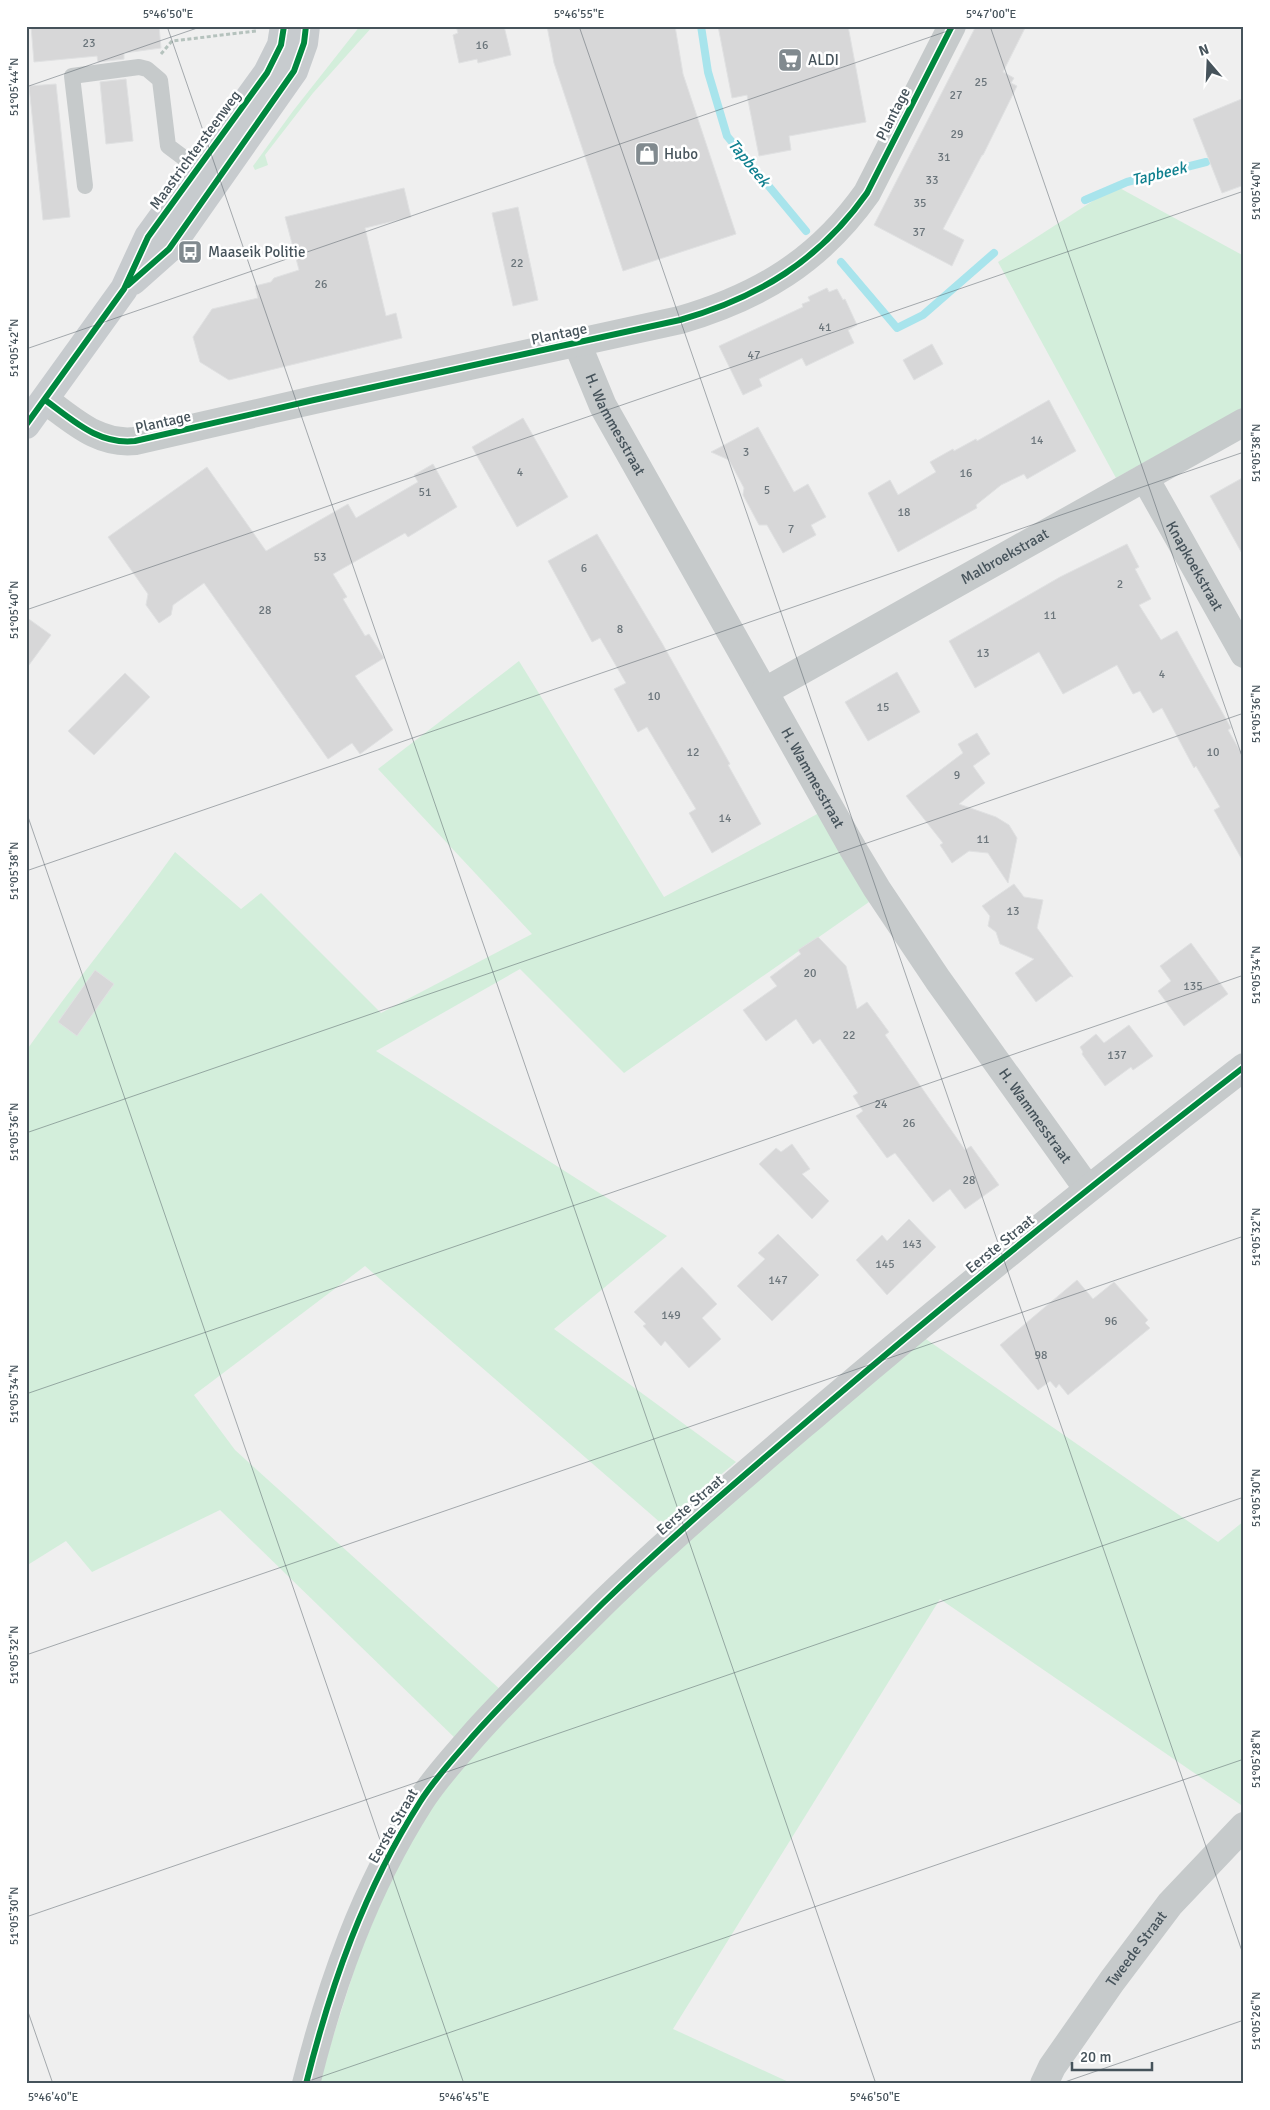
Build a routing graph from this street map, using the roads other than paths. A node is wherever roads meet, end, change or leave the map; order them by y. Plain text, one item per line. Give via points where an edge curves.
1 (284, 26) edge
2 (306, 26) edge
3 (952, 26) edge
4 (207, 175) junction
5 (86, 186) dead end
6 (577, 343) junction
7 (33, 409) edge
8 (1244, 422) edge
9 (1145, 478) junction
10 (1244, 654) edge
11 (765, 691) junction
12 (1244, 1067) edge
13 (1087, 1188) junction
14 (1244, 1826) edge
15 (306, 2084) edge
16 (1044, 2084) edge

1 - 4 main road, Maastrichtersteenweg via 281,46 274,61
2 - 4 main road, Maastrichtersteenweg via 294,71
3 - 6 street, Plantage via 867,193 839,228 805,260 751,294 707,312
4 - 5 lane via 168,146 160,80 148,69 139,67 72,76
4 - 7 main road, Maastrichtersteenweg via 148,237 124,289
6 - 7 street, Plantage via 135,441 121,442 98,436
6 - 11 street, H. Wammesstraat via 603,406
8 - 9 street, Malbroekstraat
9 - 10 street, Knapkoekstraat
9 - 11 street, Malbroekstraat
11 - 13 street, H. Wammesstraat via 877,889
12 - 13 street, Eerste Straat
13 - 15 street, Eerste Straat via 907,1336 666,1542 508,1696 443,1770 421,1801 368,1895 322,2020
14 - 16 street, Tweede Straat via 1170,1904 1052,2067

